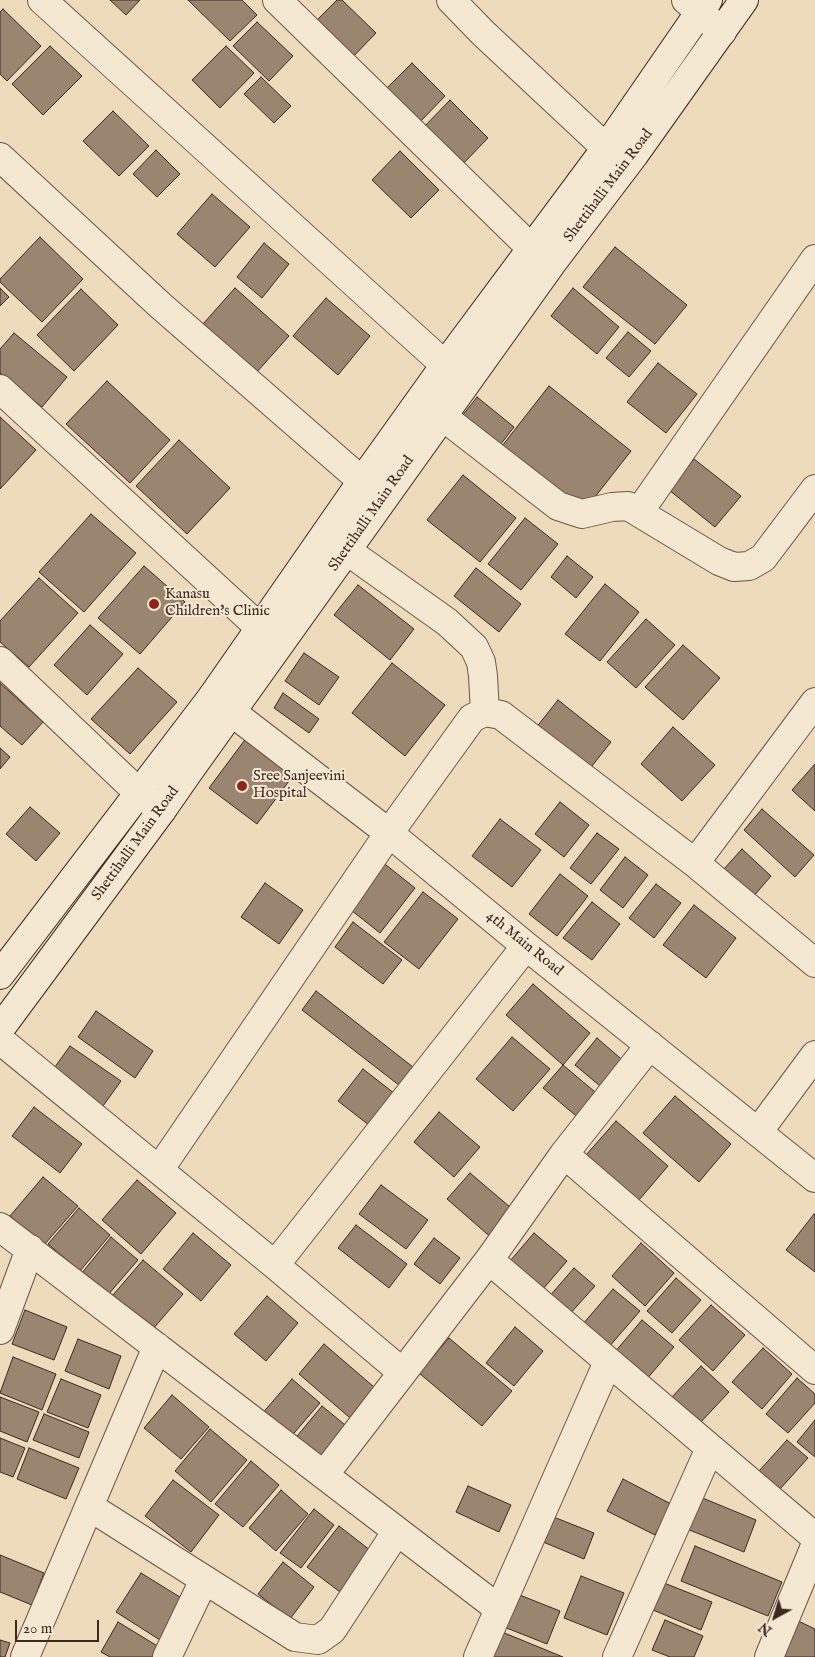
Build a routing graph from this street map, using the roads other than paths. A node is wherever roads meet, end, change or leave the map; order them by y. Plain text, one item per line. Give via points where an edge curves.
1 (42, 0) edge
2 (277, 0) edge
3 (450, 0) edge
4 (744, 0) edge
5 (698, 4) edge
6 (722, 32) junction
7 (606, 148) junction
8 (0, 157) edge
9 (531, 248) junction
10 (815, 259) edge
11 (445, 365) junction
12 (0, 389) edge
13 (442, 416) junction
14 (362, 481) junction
15 (815, 489) edge
16 (639, 512) junction
17 (346, 550) junction
18 (260, 627) junction
19 (0, 662) edge
20 (815, 702) edge
21 (222, 704) junction
22 (484, 712) junction
23 (139, 794) junction
24 (162, 810) junction
25 (389, 833) junction
26 (695, 863) junction
27 (526, 946) junction
28 (815, 963) edge
29 (0, 975) edge
30 (0, 1029) edge
31 (0, 1040) edge
32 (650, 1045) junction
33 (815, 1055) edge
34 (758, 1132) junction
35 (564, 1154) junction
36 (159, 1170) junction
37 (815, 1178) edge
38 (0, 1227) edge
39 (30, 1249) junction
40 (489, 1260) junction
41 (275, 1265) junction
42 (0, 1330) edge
43 (157, 1347) junction
44 (608, 1362) junction
45 (815, 1370) edge
46 (402, 1372) junction
47 (710, 1448) junction
48 (324, 1474) junction
49 (90, 1507) junction
50 (396, 1531) junction
51 (815, 1537) edge
52 (815, 1546) edge
53 (204, 1580) junction
54 (499, 1609) junction
55 (25, 1657) edge
56 (167, 1657) edge
57 (478, 1657) edge
58 (617, 1657) edge
59 (769, 1657) edge

1 - 11 street
2 - 9 street
3 - 7 street
4 - 6 street, Shettihalli Main Road
5 - 6 street
5 - 7 street, Shettihalli Main Road
6 - 13 street, Shettihalli Main Road
7 - 9 street, Shettihalli Main Road
8 - 14 street via 160,306
9 - 11 street, Shettihalli Main Road
10 - 16 street
11 - 14 street, Shettihalli Main Road
12 - 18 street
13 - 16 street via 558,506 582,514 612,506 628,506
13 - 17 street, Shettihalli Main Road
14 - 18 street, Shettihalli Main Road
15 - 16 street via 763,558 749,566 734,567 718,561
17 - 21 street, Shettihalli Main Road
17 - 22 street via 447,622 474,647 481,662
18 - 21 street, Shettihalli Main Road
19 - 23 street
20 - 26 street
21 - 23 street, Shettihalli Main Road
21 - 24 street, Shettihalli Main Road
21 - 25 street, 4th Main Road
22 - 25 street via 472,718
22 - 26 street via 501,715
23 - 24 street
23 - 29 street, Shettihalli Main Road
24 - 30 street, Shettihalli Main Road
25 - 27 street, 4th Main Road
25 - 36 street
26 - 28 street
27 - 32 street, 4th Main Road
27 - 41 street
31 - 36 street
32 - 34 street, 4th Main Road
32 - 35 street
33 - 34 street
34 - 37 street, 4th Main Road
35 - 40 street
35 - 45 street
36 - 41 street
38 - 39 street
39 - 42 street
39 - 43 street
40 - 44 street
40 - 46 street
41 - 46 street
43 - 48 street
43 - 49 street
44 - 47 street
44 - 54 street
46 - 48 street
47 - 51 street
47 - 58 street
48 - 50 street
49 - 53 street
49 - 55 street
50 - 53 street via 332,1630 318,1640 295,1637
50 - 54 street
52 - 59 street
53 - 56 street
54 - 57 street

